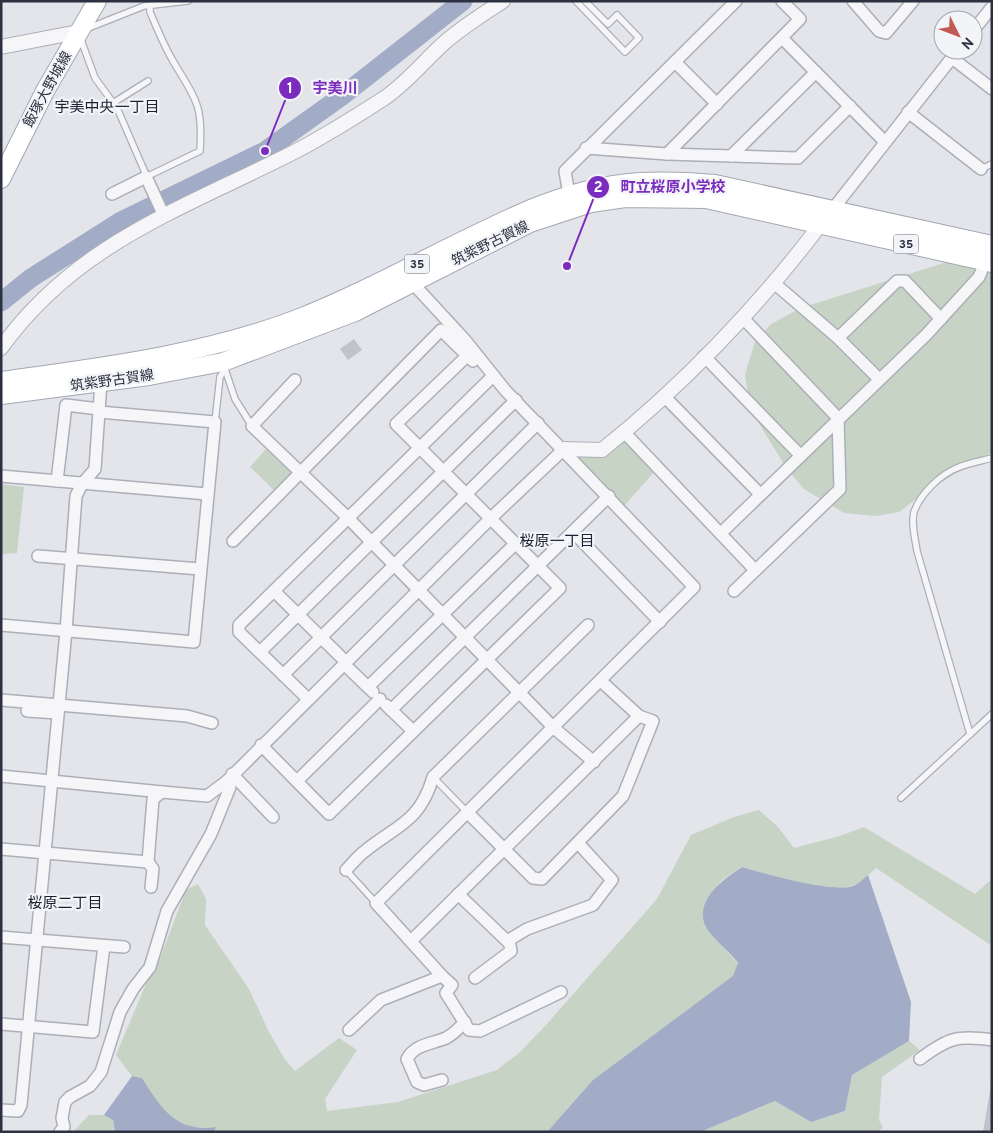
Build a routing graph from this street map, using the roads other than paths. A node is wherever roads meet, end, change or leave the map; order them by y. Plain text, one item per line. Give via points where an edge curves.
1 (97, 1) edge
2 (188, 1) edge
3 (502, 1) edge
4 (576, 1) edge
5 (585, 1) edge
6 (736, 1) edge
7 (782, 1) edge
8 (853, 1) edge
9 (912, 1) edge
10 (150, 6) junction
11 (992, 7) edge
12 (983, 18) edge
13 (78, 32) junction
14 (782, 38) junction
15 (1, 47) edge
16 (950, 60) edge
17 (961, 60) edge
18 (675, 62) junction
19 (816, 72) junction
20 (148, 81) dead end
21 (992, 89) edge
22 (113, 103) junction
23 (717, 104) junction
24 (850, 106) junction
25 (908, 112) junction
26 (886, 142) junction
27 (586, 148) junction
28 (667, 154) junction
29 (731, 156) junction
30 (986, 166) edge
31 (3, 172) edge
32 (147, 179) junction
33 (112, 194) dead end
34 (569, 194) junction
35 (833, 209) junction
36 (162, 213) junction
37 (820, 225) junction
38 (992, 245) edge
39 (988, 262) edge
40 (414, 281) junction
41 (774, 283) junction
42 (742, 317) junction
43 (941, 319) junction
44 (838, 338) junction
45 (1, 348) edge
46 (467, 356) junction
47 (704, 356) junction
48 (224, 365) junction
49 (485, 365) junction
50 (493, 376) junction
51 (878, 379) junction
52 (295, 380) dead end
53 (1, 381) edge
54 (101, 382) junction
55 (1, 395) edge
56 (664, 396) junction
57 (516, 400) junction
58 (99, 410) junction
59 (838, 418) junction
60 (215, 422) junction
61 (538, 423) junction
62 (252, 426) junction
63 (624, 432) junction
64 (419, 448) junction
65 (564, 449) junction
66 (800, 455) junction
67 (992, 458) edge
68 (443, 472) junction
69 (301, 473) junction
70 (1, 476) edge
71 (56, 481) junction
72 (82, 484) junction
73 (207, 494) junction
74 (760, 494) junction
75 (466, 495) junction
76 (609, 496) junction
77 (347, 517) junction
78 (490, 519) junction
79 (572, 532) junction
80 (720, 533) junction
81 (233, 541) dead end
82 (372, 542) junction
83 (514, 544) junction
84 (38, 556) dead end
85 (71, 558) junction
86 (394, 565) junction
87 (537, 566) junction
88 (200, 570) junction
89 (755, 570) junction
90 (418, 589) junction
91 (274, 591) junction
92 (734, 591) dead end
93 (443, 614) junction
94 (299, 615) junction
95 (660, 622) junction
96 (1, 625) edge
97 (588, 625) dead end
98 (66, 631) junction
99 (465, 636) junction
100 (321, 637) junction
101 (260, 652) junction
102 (488, 659) junction
103 (345, 663) junction
104 (283, 675) junction
105 (601, 681) junction
106 (368, 687) junction
107 (520, 693) junction
108 (308, 699) junction
109 (380, 699) junction
110 (1, 700) edge
111 (57, 709) junction
112 (391, 710) junction
113 (27, 711) dead end
114 (992, 714) edge
115 (639, 716) junction
116 (212, 723) dead end
117 (554, 728) junction
118 (413, 731) junction
119 (970, 734) junction
120 (261, 745) junction
121 (594, 762) junction
122 (1, 776) edge
123 (229, 777) junction
124 (433, 777) junction
125 (50, 780) junction
126 (296, 781) junction
127 (162, 792) junction
128 (901, 798) dead end
129 (468, 813) junction
130 (273, 817) dead end
131 (578, 843) junction
132 (503, 848) junction
133 (1, 849) edge
134 (43, 853) junction
135 (148, 862) junction
136 (346, 870) joint
137 (151, 887) dead end
138 (458, 894) junction
139 (376, 904) junction
140 (1, 937) edge
141 (36, 940) junction
142 (510, 940) junction
143 (412, 941) junction
144 (104, 946) junction
145 (124, 947) dead end
146 (442, 976) junction
147 (475, 978) dead end
148 (561, 992) dead end
149 (465, 1022) junction
150 (1, 1024) edge
151 (27, 1027) junction
152 (349, 1030) dead end
153 (992, 1040) edge
154 (920, 1059) dead end
155 (442, 1080) dead end
156 (1, 1110) edge
157 (60, 1132) edge

1 - 13 main road, 飯塚大野城線
2 - 10 lane
3 - 36 street via 445,42 385,98 298,150
4 - 5 lane via 625,52 639,38 617,15 608,24
6 - 18 street
7 - 14 street via 800,19
8 - 9 street via 879,31 886,33
10 - 13 lane
10 - 32 lane via 172,60 194,92 202,131 200,151
11 - 12 street
13 - 15 street
13 - 22 lane via 95,78
13 - 31 main road, 飯塚大野城線
14 - 19 street
14 - 23 street
16 - 25 street
17 - 21 street
18 - 23 street
18 - 27 street
19 - 24 street
19 - 29 street
20 - 22 lane
22 - 32 lane
23 - 28 street
24 - 26 street
24 - 29 street via 798,158
25 - 26 street
25 - 30 street
26 - 35 street
27 - 28 street
27 - 34 street via 565,171
28 - 29 street
32 - 33 street
32 - 36 street
34 - 35 main road, 筑紫野古賀線 / 35 via 602,185 672,180 716,184
34 - 53 main road, 筑紫野古賀線 / 35 via 510,218 344,299 247,336 164,356
35 - 37 street
35 - 38 main road, 筑紫野古賀線 / 35
36 - 45 street via 84,263 51,290
37 - 39 main road, 筑紫野古賀線 / 35
37 - 40 main road, 筑紫野古賀線 / 35 via 706,199 625,198 591,203 530,223
37 - 41 street
39 - 43 street via 979,277
40 - 48 main road, 筑紫野古賀線 / 35 via 355,312
40 - 49 street
41 - 42 street
41 - 44 street
42 - 47 street
42 - 59 street
43 - 44 street via 905,280 898,281
43 - 51 street
44 - 51 street
46 - 49 street via 481,368
46 - 64 street via 396,424
46 - 69 street via 441,330
47 - 56 street
47 - 66 street
48 - 54 main road, 筑紫野古賀線 / 35
48 - 60 lane
48 - 62 lane via 235,399
49 - 50 street
50 - 57 street
50 - 64 street
51 - 59 street
52 - 62 street
54 - 55 main road, 筑紫野古賀線 / 35
54 - 58 street
56 - 63 street
56 - 74 street
57 - 61 street
57 - 68 street
58 - 60 street
58 - 71 street via 66,405
58 - 72 street via 95,469
59 - 66 street
59 - 89 street via 840,489
60 - 73 street
61 - 65 street
61 - 75 street
62 - 69 street
63 - 65 street via 602,450
63 - 80 street
64 - 68 street
64 - 77 street
65 - 76 street
65 - 78 street
66 - 74 street
67 - 119 lane via 956,468 934,484 921,498 914,513 917,551
68 - 75 street
68 - 82 street
69 - 77 street
69 - 81 street
70 - 71 street
71 - 72 street
72 - 73 street
72 - 85 street via 76,496
73 - 88 street
74 - 80 street
75 - 78 street
75 - 86 street
76 - 79 street
76 - 95 street via 694,587
77 - 82 street
77 - 91 street
78 - 83 street
78 - 90 street
79 - 87 street
79 - 95 street
80 - 89 street
82 - 86 street
82 - 94 street
83 - 87 street
83 - 93 street
84 - 85 street
85 - 88 street
85 - 98 street
86 - 90 street
86 - 100 street
87 - 99 street
87 - 102 street via 560,588
88 - 98 street via 194,642
89 - 92 street
90 - 93 street
90 - 103 street
91 - 94 street
91 - 101 street via 239,625 240,632
93 - 99 street
93 - 106 street
94 - 100 street
94 - 101 street
95 - 105 street
96 - 98 street
97 - 107 street
98 - 111 street
99 - 102 street
99 - 112 street
100 - 103 street
100 - 104 street
101 - 104 street
102 - 107 street
102 - 118 street
103 - 106 street
103 - 108 street
104 - 108 street
105 - 115 street
105 - 117 street
106 - 109 street
107 - 117 street
107 - 124 street
108 - 120 street
109 - 112 street
109 - 126 street
110 - 111 street
111 - 113 street
111 - 116 street via 187,716
111 - 125 street
112 - 118 street
114 - 119 lane
115 - 121 street
115 - 131 street via 654,721 623,796
117 - 121 street
117 - 129 street
118 - 126 street via 329,814
119 - 128 lane
120 - 123 street
120 - 126 street
121 - 132 street
122 - 125 street
123 - 127 street via 207,796
123 - 130 street
123 - 157 street via 230,787 219,818 167,911 150,967 120,1012 101,1072 90,1086 65,1102 64,1127
124 - 129 lane
124 - 136 street via 419,809 401,827 365,850
125 - 127 street
125 - 134 street
127 - 135 street via 154,799
129 - 132 street
129 - 139 street
131 - 132 street via 542,879 533,878
131 - 142 street via 612,880 593,906 528,929
132 - 138 street
133 - 134 street
134 - 135 street
134 - 141 street
135 - 137 street via 153,869
136 - 139 lane
138 - 142 street via 507,941
138 - 143 street
139 - 143 street
140 - 141 street
141 - 144 street
141 - 151 street
142 - 147 street via 511,951
143 - 146 street
144 - 145 street
144 - 151 street via 93,1032
146 - 149 street via 452,984 446,993
146 - 152 street via 381,1000
148 - 149 street via 480,1031 469,1030
149 - 155 street via 444,1039 411,1052 407,1059 417,1082 424,1085
150 - 151 street
151 - 156 street via 21,1105 18,1110
153 - 154 street via 966,1036 942,1042

